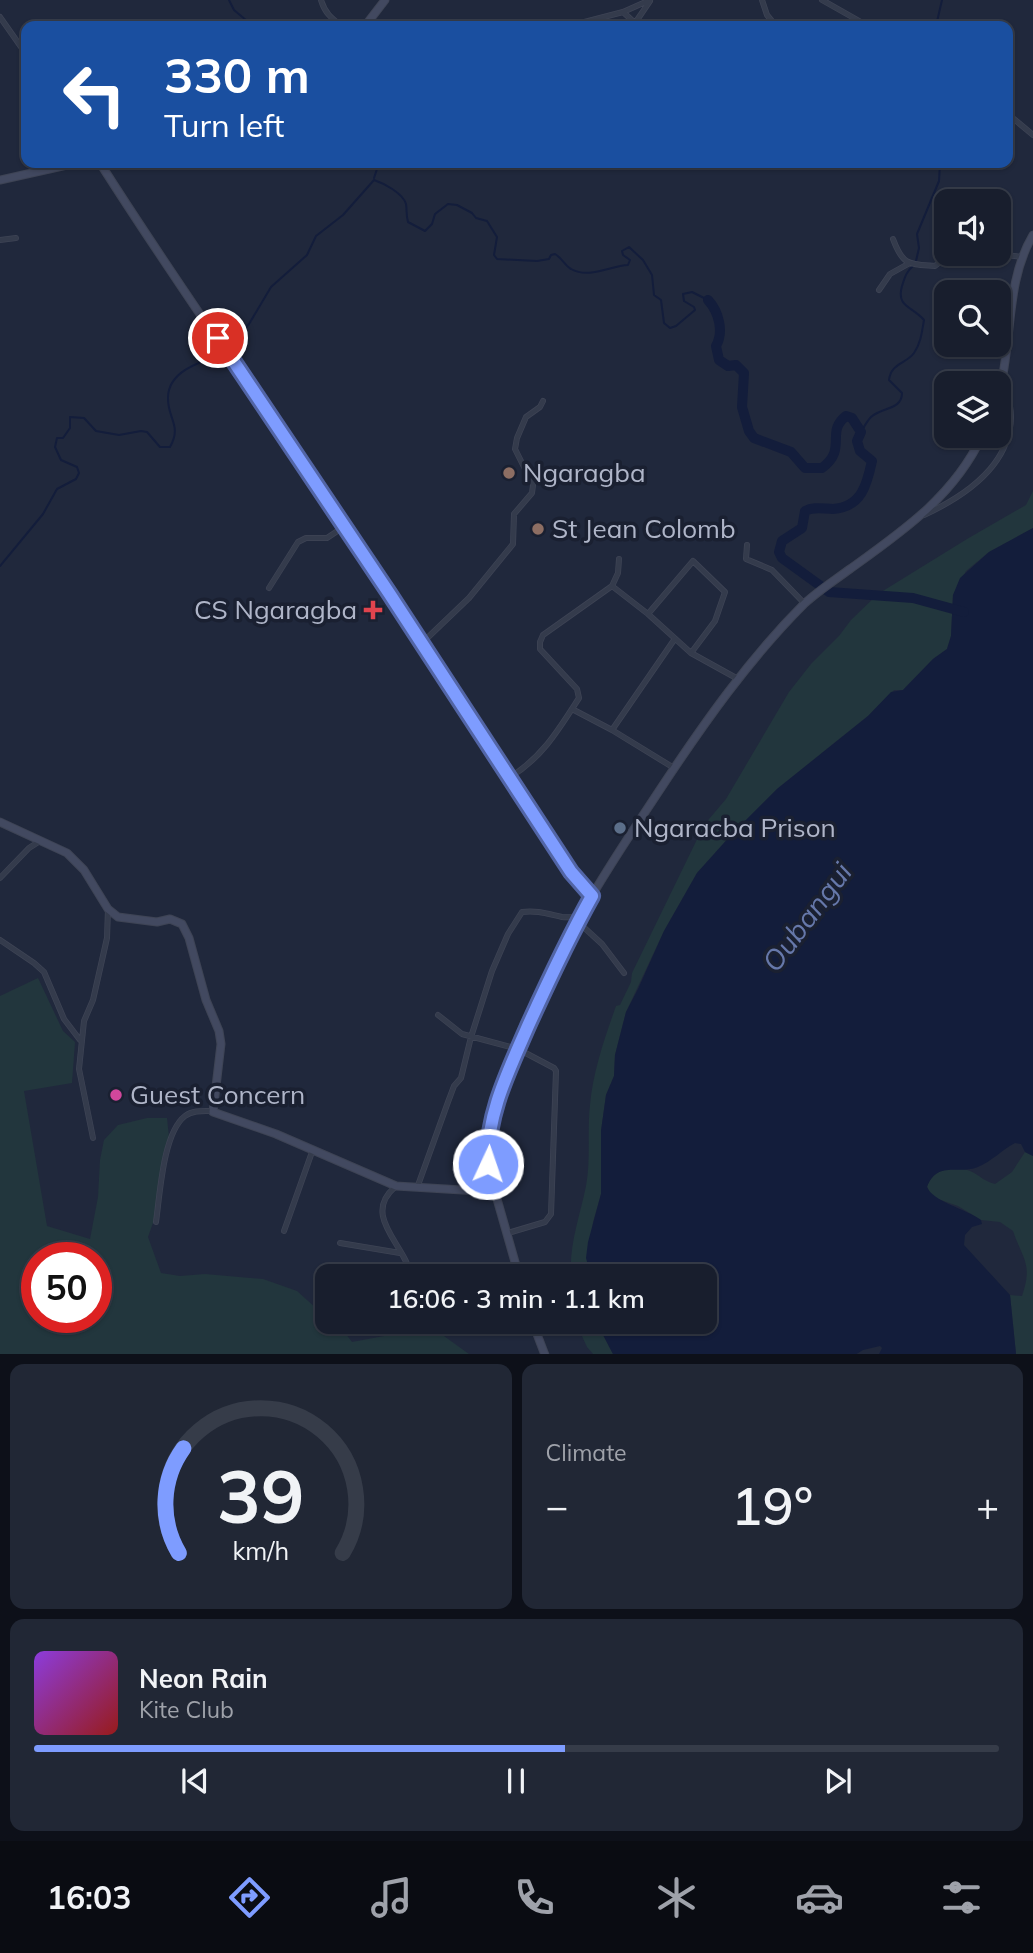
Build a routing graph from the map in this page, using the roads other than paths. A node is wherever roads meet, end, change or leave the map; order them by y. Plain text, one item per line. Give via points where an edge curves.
1 (321, 0) edge
2 (385, 0) edge
3 (650, 0) edge
4 (762, 0) edge
5 (822, 0) edge
6 (624, 12) junction
7 (0, 18) edge
8 (335, 21) edge
9 (369, 21) edge
10 (589, 21) edge
11 (631, 21) edge
12 (637, 21) edge
13 (772, 21) edge
14 (859, 21) edge
15 (21, 47) edge
16 (1013, 118) edge
17 (1033, 135) edge
18 (54, 168) edge
19 (103, 168) edge
20 (0, 180) edge
21 (1033, 235) edge
22 (16, 237) dead end
23 (893, 239) dead end
24 (0, 240) edge
25 (1011, 256) edge
26 (1022, 257) junction
27 (909, 263) junction
28 (936, 266) edge
29 (879, 290) dead end
30 (1004, 371) edge
31 (543, 401) dead end
32 (975, 448) edge
33 (1003, 448) edge
34 (923, 515) junction
35 (345, 526) junction
36 (747, 545) dead end
37 (619, 559) dead end
38 (612, 586) junction
39 (269, 588) dead end
40 (807, 602) junction
41 (648, 614) junction
42 (674, 640) junction
43 (421, 644) junction
44 (691, 653) junction
45 (738, 679) junction
46 (572, 709) junction
47 (612, 730) junction
48 (674, 768) junction
49 (510, 778) junction
50 (0, 822) edge
51 (41, 840) junction
52 (0, 878) edge
53 (592, 896) junction
54 (108, 909) junction
55 (579, 920) junction
56 (0, 940) edge
57 (624, 973) dead end
58 (438, 1015) dead end
59 (471, 1037) junction
60 (81, 1041) junction
61 (518, 1049) junction
62 (213, 1112) junction
63 (93, 1138) dead end
64 (313, 1152) junction
65 (396, 1186) junction
66 (416, 1189) junction
67 (495, 1192) junction
68 (156, 1222) dead end
69 (284, 1231) dead end
70 (507, 1233) junction
71 (340, 1243) dead end
72 (400, 1253) junction
73 (408, 1264) edge
74 (516, 1264) edge
75 (537, 1334) edge
76 (545, 1354) edge

1 - 8 street
2 - 9 street
3 - 6 street
3 - 12 street
4 - 13 street
5 - 14 street
6 - 10 street
6 - 11 street
7 - 15 street
16 - 17 street
18 - 20 street
19 - 35 street
21 - 26 street
22 - 24 street
23 - 27 street via 899,255
25 - 26 street
26 - 30 street
27 - 28 street
27 - 29 street via 890,274
31 - 43 street via 526,417 517,438 515,449 533,485 532,493 514,514 513,544 469,598
32 - 34 street via 960,474
33 - 34 street via 984,475 952,502
34 - 40 street
35 - 39 street via 327,538 298,542
35 - 43 street
36 - 40 street via 746,559 772,570
37 - 38 street
38 - 41 street
38 - 46 street via 543,635 540,642 540,649 577,689 579,698
40 - 45 street
41 - 42 street
41 - 44 street via 693,561 725,592 715,621
42 - 44 street
42 - 47 street
43 - 49 street
44 - 45 street
45 - 48 street
46 - 47 street
46 - 49 street via 551,743
47 - 48 street
48 - 53 street
49 - 53 street via 571,872
50 - 51 street
51 - 52 street
51 - 54 street via 66,853 84,870
53 - 55 street
54 - 60 street via 107,938
54 - 62 street via 118,917 170,919 182,924 219,1031
55 - 57 street
55 - 59 street via 522,912 492,971
55 - 61 street
56 - 60 street via 44,972 64,1019
58 - 59 street
59 - 61 street
59 - 66 street via 461,1078
60 - 63 street via 79,1069
61 - 67 street via 489,1134 488,1164
61 - 70 street via 556,1071 552,1199 545,1222
62 - 64 street
62 - 68 street via 187,1115 170,1138
64 - 65 street
64 - 69 street
65 - 66 street
65 - 72 street via 388,1193 383,1219
66 - 67 street
67 - 70 street
70 - 74 street
71 - 72 street
72 - 73 street
75 - 76 street

